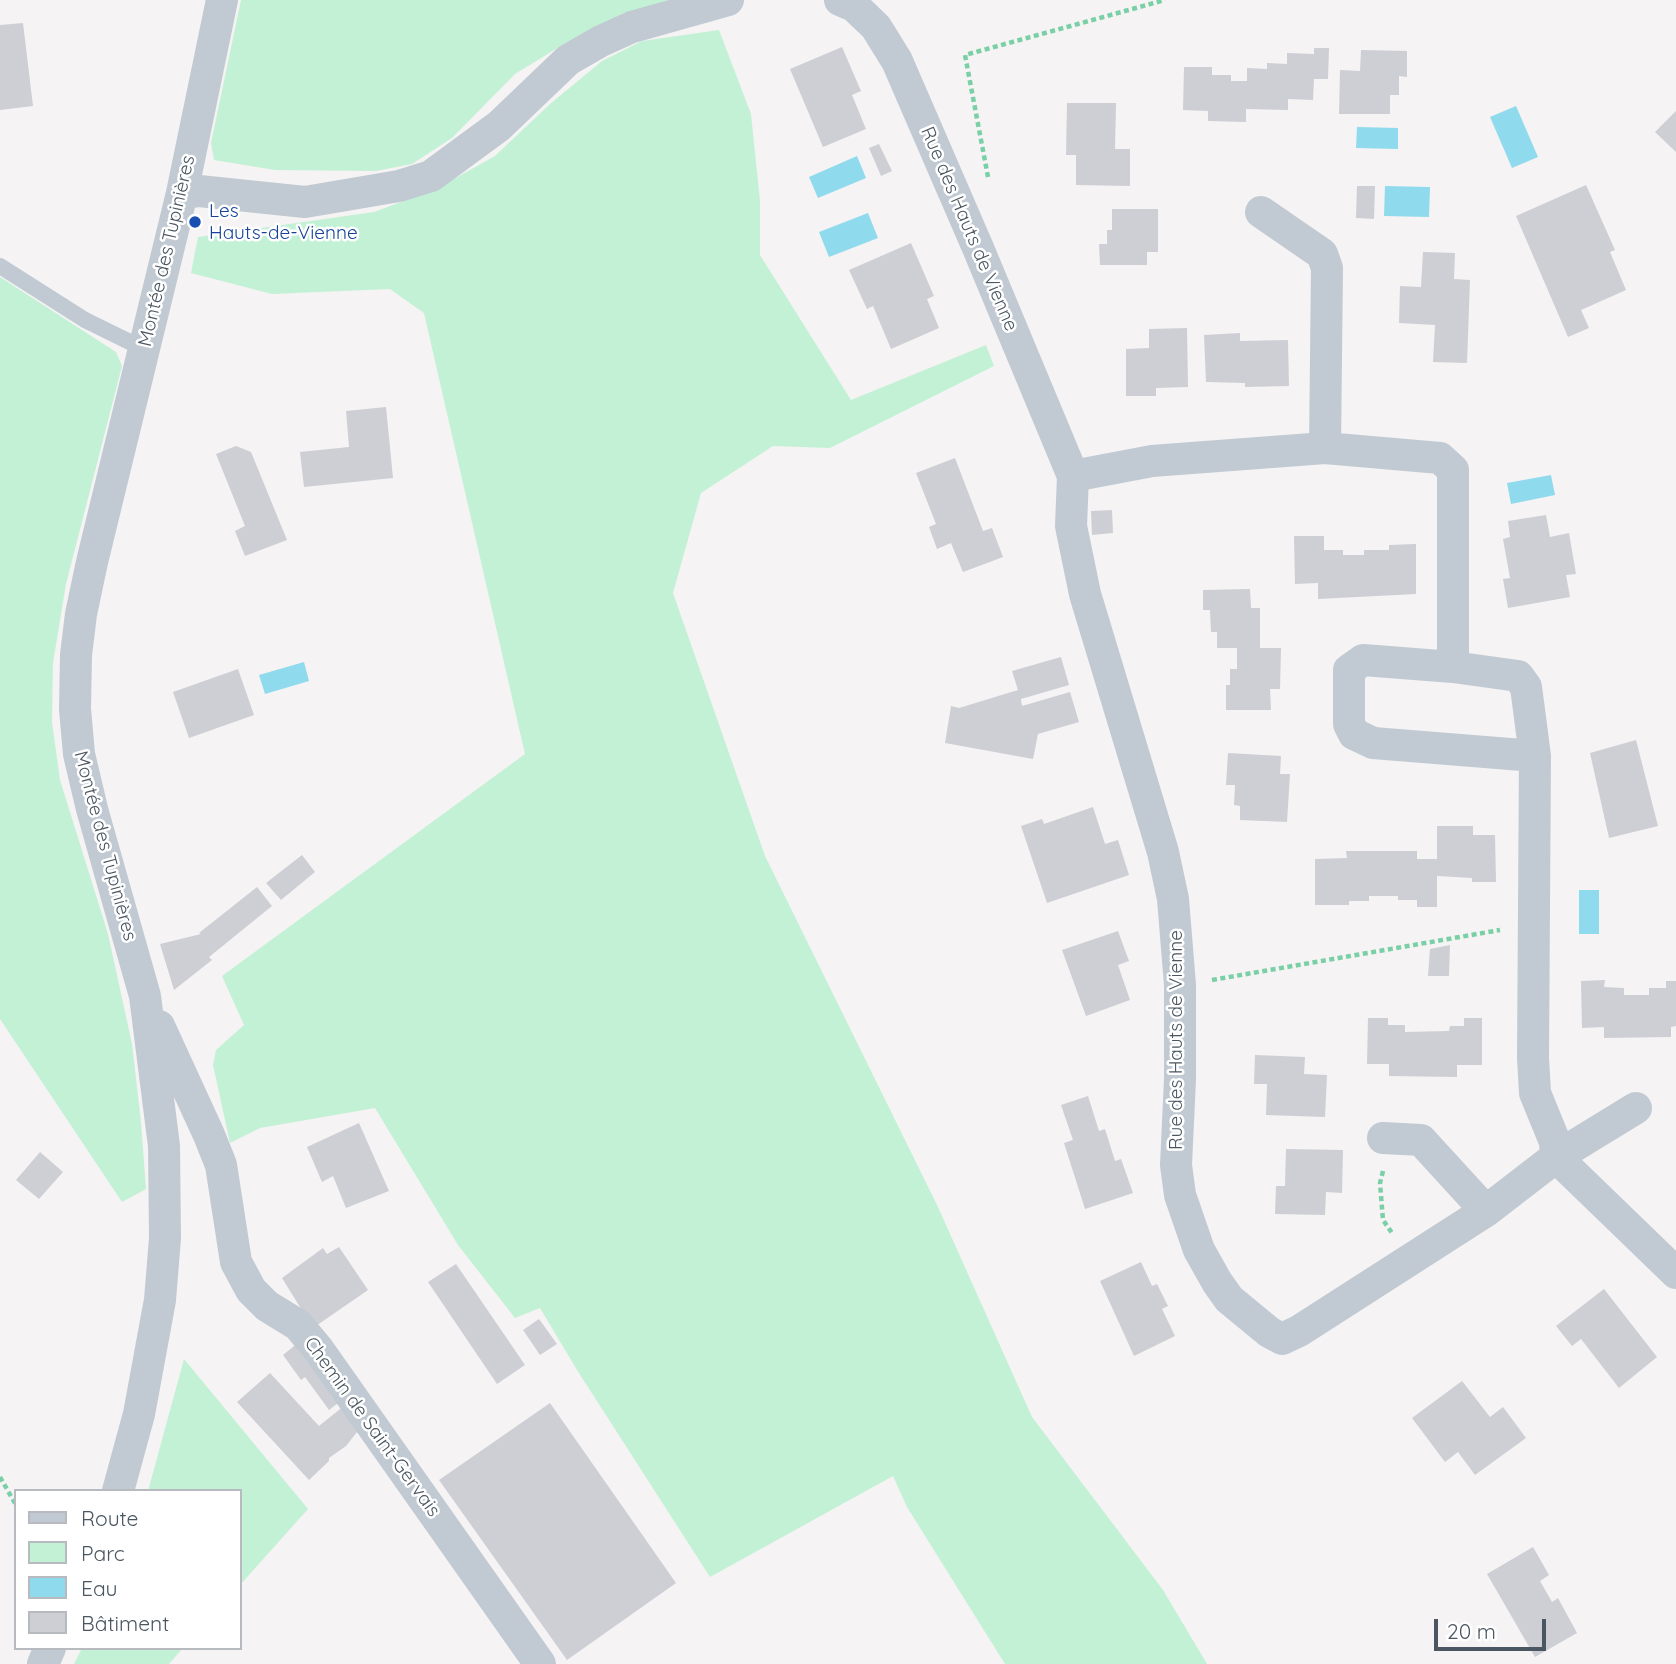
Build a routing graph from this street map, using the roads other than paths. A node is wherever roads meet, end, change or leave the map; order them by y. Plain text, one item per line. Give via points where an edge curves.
1 (222, 0) edge
2 (728, 0) edge
3 (841, 0) edge
4 (182, 192) junction
5 (1261, 212) dead end
6 (0, 266) edge
7 (144, 349) junction
8 (1325, 448) junction
9 (1073, 476) junction
10 (1453, 667) junction
11 (1535, 756) junction
12 (145, 996) junction
13 (1636, 1108) dead end
14 (1387, 1139) road end
15 (1556, 1157) junction
16 (1486, 1211) junction
17 (1676, 1273) edge
18 (119, 1489) edge
19 (540, 1664) edge

1 - 4 street, Montée des Tupinières
2 - 4 street via 632,27 601,41 568,61 499,126 431,176 305,202
3 - 9 street, Rue des Hauts de Vienne via 876,26 897,61
4 - 7 street, Montée des Tupinières
5 - 8 street via 1322,254 1327,268
6 - 7 lane via 85,320
7 - 12 street, Montée des Tupinières via 81,614 75,709 79,754 92,809
8 - 9 street via 1152,461
8 - 10 street via 1440,458 1453,470
9 - 16 street, Rue des Hauts de Vienne via 1071,527 1085,594 1173,899 1180,985 1176,1165 1180,1195 1199,1250 1229,1298 1282,1339
10 - 11 street via 1518,676 1526,687
10 - 11 street via 1363,660 1349,670 1349,724 1354,734 1373,743
11 - 15 street via 1533,1058 1535,1093 1555,1142
12 - 18 street, Montée des Tupinières via 164,1146 165,1238 152,1352
12 - 19 street, Chemin de Saint-Gervais via 221,1165 236,1262 251,1290 298,1325 318,1349
13 - 15 street, Rue des Hauts de Vienne
14 - 16 street via 1421,1140
15 - 16 street, Rue des Hauts de Vienne
15 - 17 street

